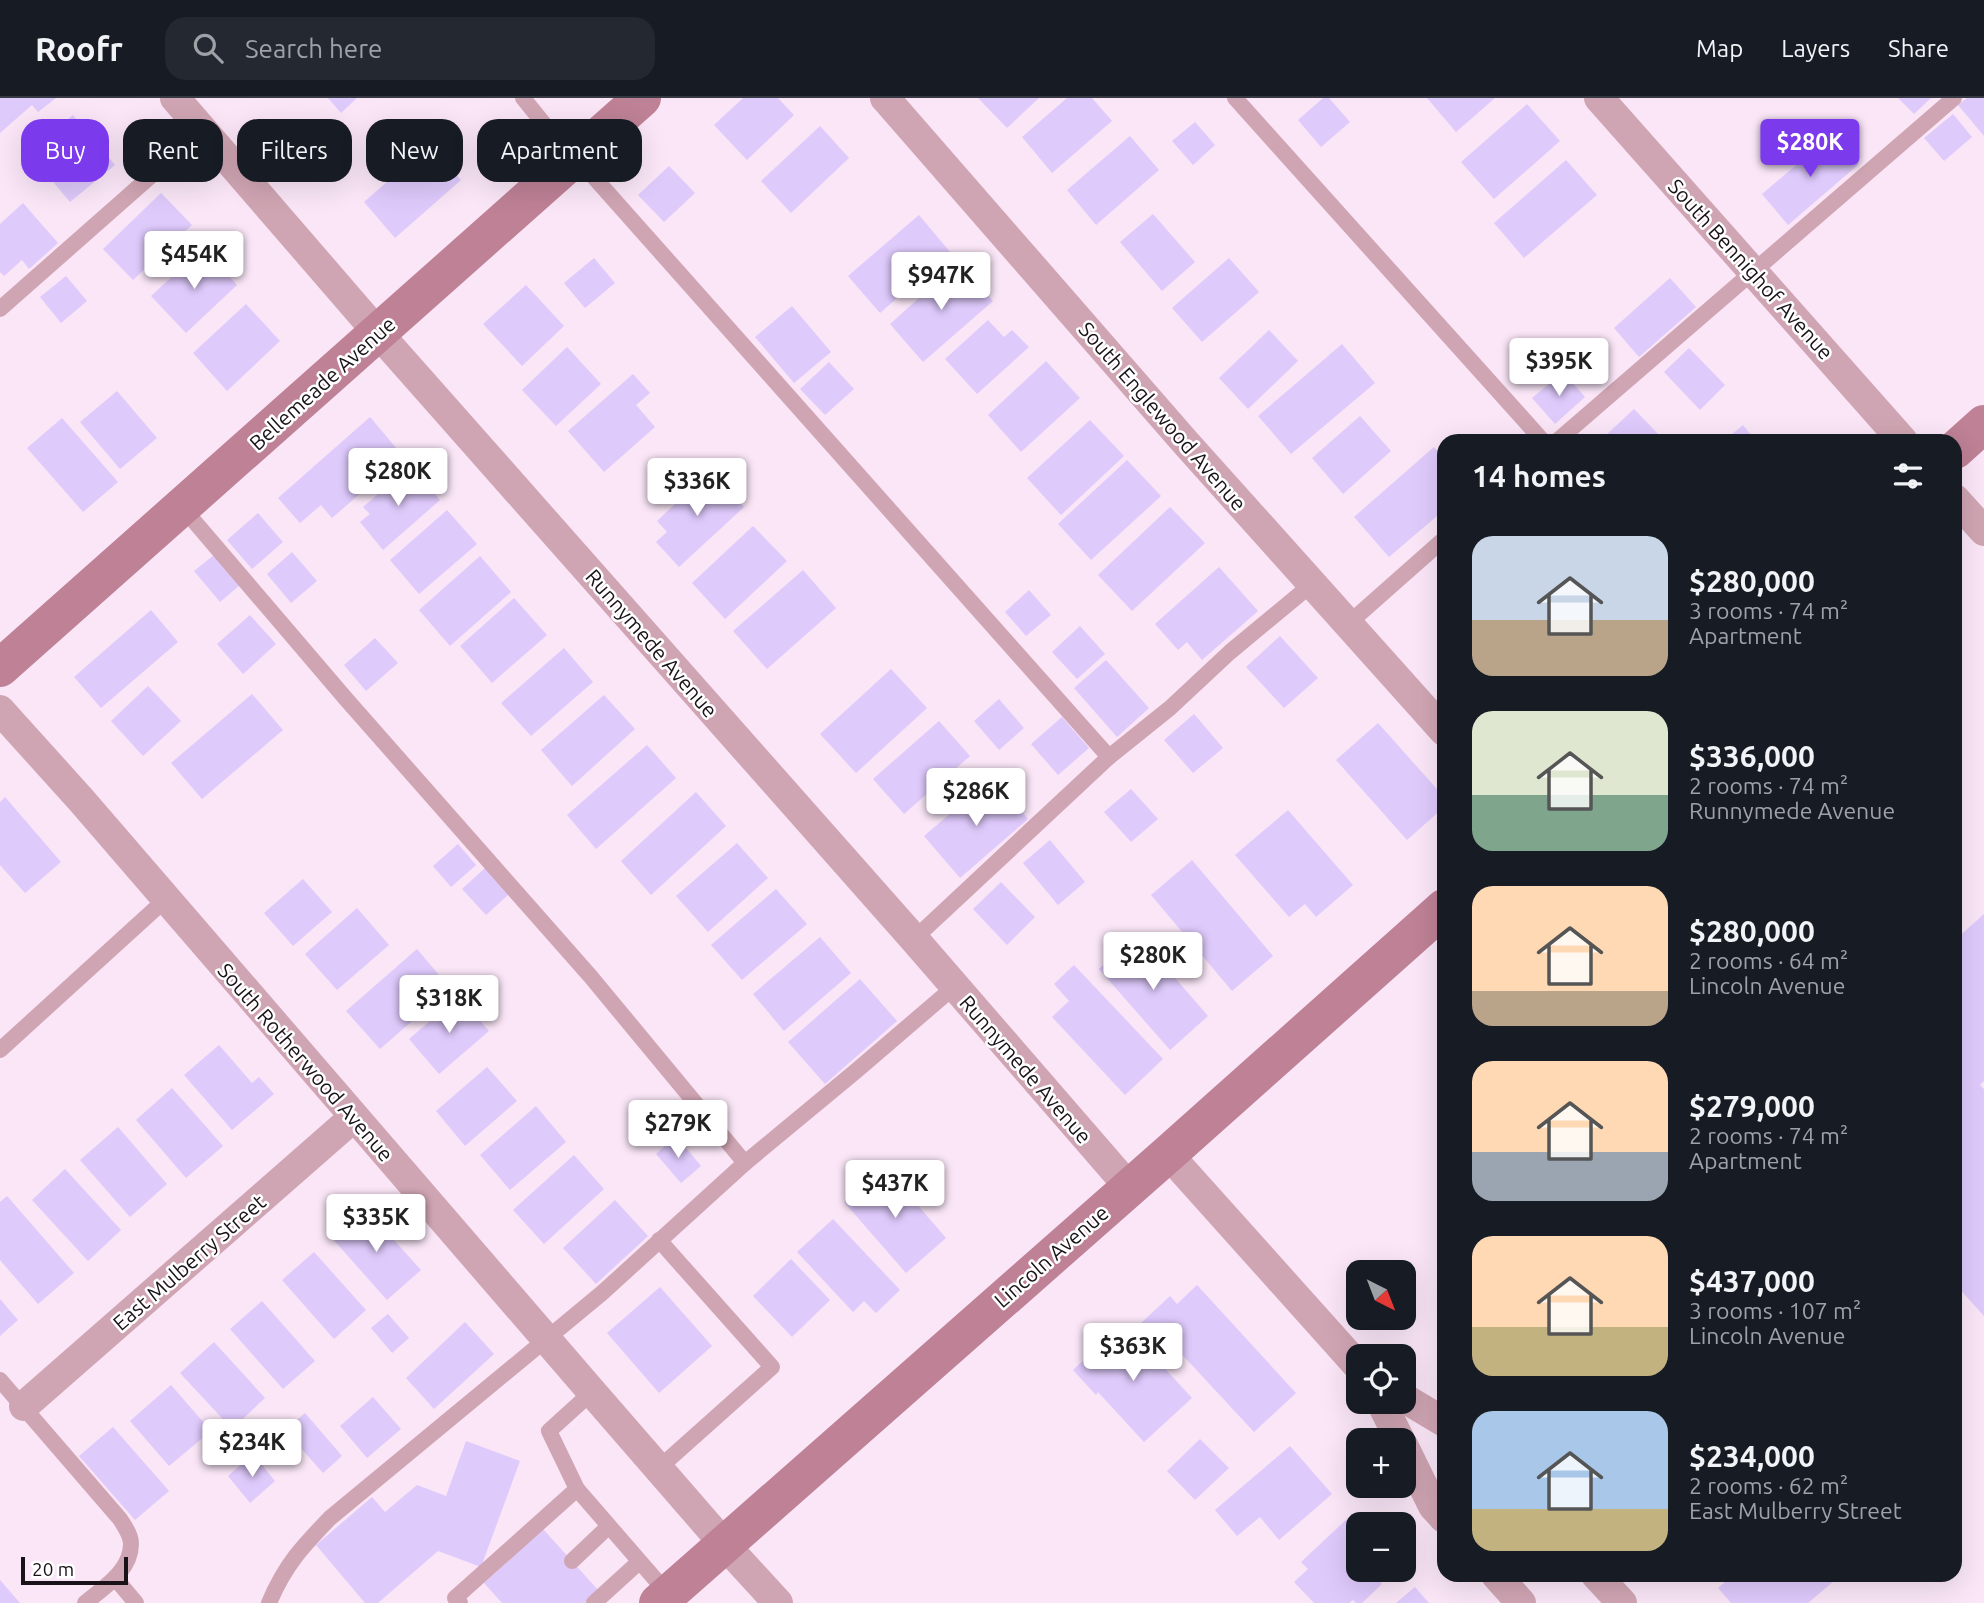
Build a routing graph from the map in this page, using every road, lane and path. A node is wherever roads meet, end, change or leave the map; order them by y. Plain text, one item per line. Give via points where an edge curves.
1 (175, 98) edge
2 (523, 98) edge
3 (642, 98) edge
4 (885, 98) edge
5 (1235, 98) edge
6 (1599, 98) edge
7 (1951, 99) edge
8 (193, 119) edge
9 (540, 119) edge
10 (619, 119) edge
11 (223, 153) edge
12 (144, 182) edge
13 (548, 182) edge
14 (598, 182) edge
15 (1754, 271) junction
16 (0, 309) edge
17 (378, 333) junction
18 (1984, 424) edge
19 (1537, 434) edge
20 (1565, 434) edge
21 (1897, 434) edge
22 (1962, 444) edge
23 (182, 507) junction
24 (1962, 507) edge
25 (1984, 531) edge
26 (1437, 545) edge
27 (1311, 584) junction
28 (1348, 624) junction
29 (0, 668) edge
30 (0, 710) edge
31 (1437, 723) edge
32 (1109, 757) junction
33 (166, 900) junction
34 (1437, 914) edge
35 (914, 939) junction
36 (954, 986) junction
37 (0, 1050) edge
38 (354, 1117) junction
39 (1168, 1154) junction
40 (745, 1163) junction
41 (1129, 1187) junction
42 (659, 1240) junction
43 (546, 1339) junction
44 (1346, 1353) edge
45 (0, 1380) edge
46 (592, 1392) junction
47 (1416, 1405) edge
48 (24, 1406) junction
49 (1437, 1418) edge
50 (659, 1468) junction
51 (1416, 1472) edge
52 (577, 1489) junction
53 (1437, 1511) edge
54 (608, 1527) junction
55 (724, 1544) junction
56 (572, 1561) dead end
57 (639, 1562) junction
58 (115, 1578) junction
59 (1502, 1582) edge
60 (1602, 1582) edge
61 (663, 1598) edge
62 (85, 1603) edge
63 (135, 1603) edge
64 (269, 1603) edge
65 (460, 1603) edge
66 (594, 1603) edge
67 (778, 1603) edge
68 (1521, 1603) edge
69 (1622, 1603) edge

1 - 8 street, Runnymede Avenue
2 - 9 lane
3 - 10 street, Bellemeade Avenue
4 - 27 street, South Englewood Avenue
5 - 19 lane
6 - 15 street, South Bennighof Avenue
7 - 15 lane
11 - 17 street, Runnymede Avenue
12 - 16 lane
13 - 17 street, Bellemeade Avenue
14 - 32 lane
15 - 20 lane
15 - 21 street, South Bennighof Avenue
17 - 23 street, Bellemeade Avenue
17 - 35 street, Runnymede Avenue
18 - 22 street
23 - 29 street, Bellemeade Avenue
23 - 40 lane via 591,977
24 - 25 street
26 - 28 lane
27 - 28 street, South Englewood Avenue
27 - 32 lane
28 - 31 street, South Englewood Avenue
30 - 33 street, South Rotherwood Avenue
32 - 35 lane
33 - 37 lane
33 - 38 street, South Rotherwood Avenue
34 - 39 street, Lincoln Avenue
35 - 36 street, Runnymede Avenue
36 - 40 lane
36 - 41 street, Runnymede Avenue
38 - 43 street, South Rotherwood Avenue
38 - 48 street, East Mulberry Street
39 - 41 street, Lincoln Avenue
39 - 44 street
40 - 42 lane
41 - 55 street, Lincoln Avenue
42 - 43 lane
42 - 50 lane via 772,1367
43 - 46 street, South Rotherwood Avenue
43 - 64 lane via 330,1518 299,1550
45 - 48 lane
46 - 50 street, South Rotherwood Avenue
46 - 52 lane via 548,1431
47 - 49 street
48 - 58 lane via 129,1535 125,1565
50 - 55 street, South Rotherwood Avenue
51 - 53 street
52 - 54 lane
52 - 65 lane via 455,1598
54 - 56 lane
54 - 57 lane
55 - 61 street, Lincoln Avenue
55 - 67 street, South Rotherwood Avenue
57 - 61 lane
57 - 66 lane
58 - 62 lane
58 - 63 lane
59 - 68 street
60 - 69 street

